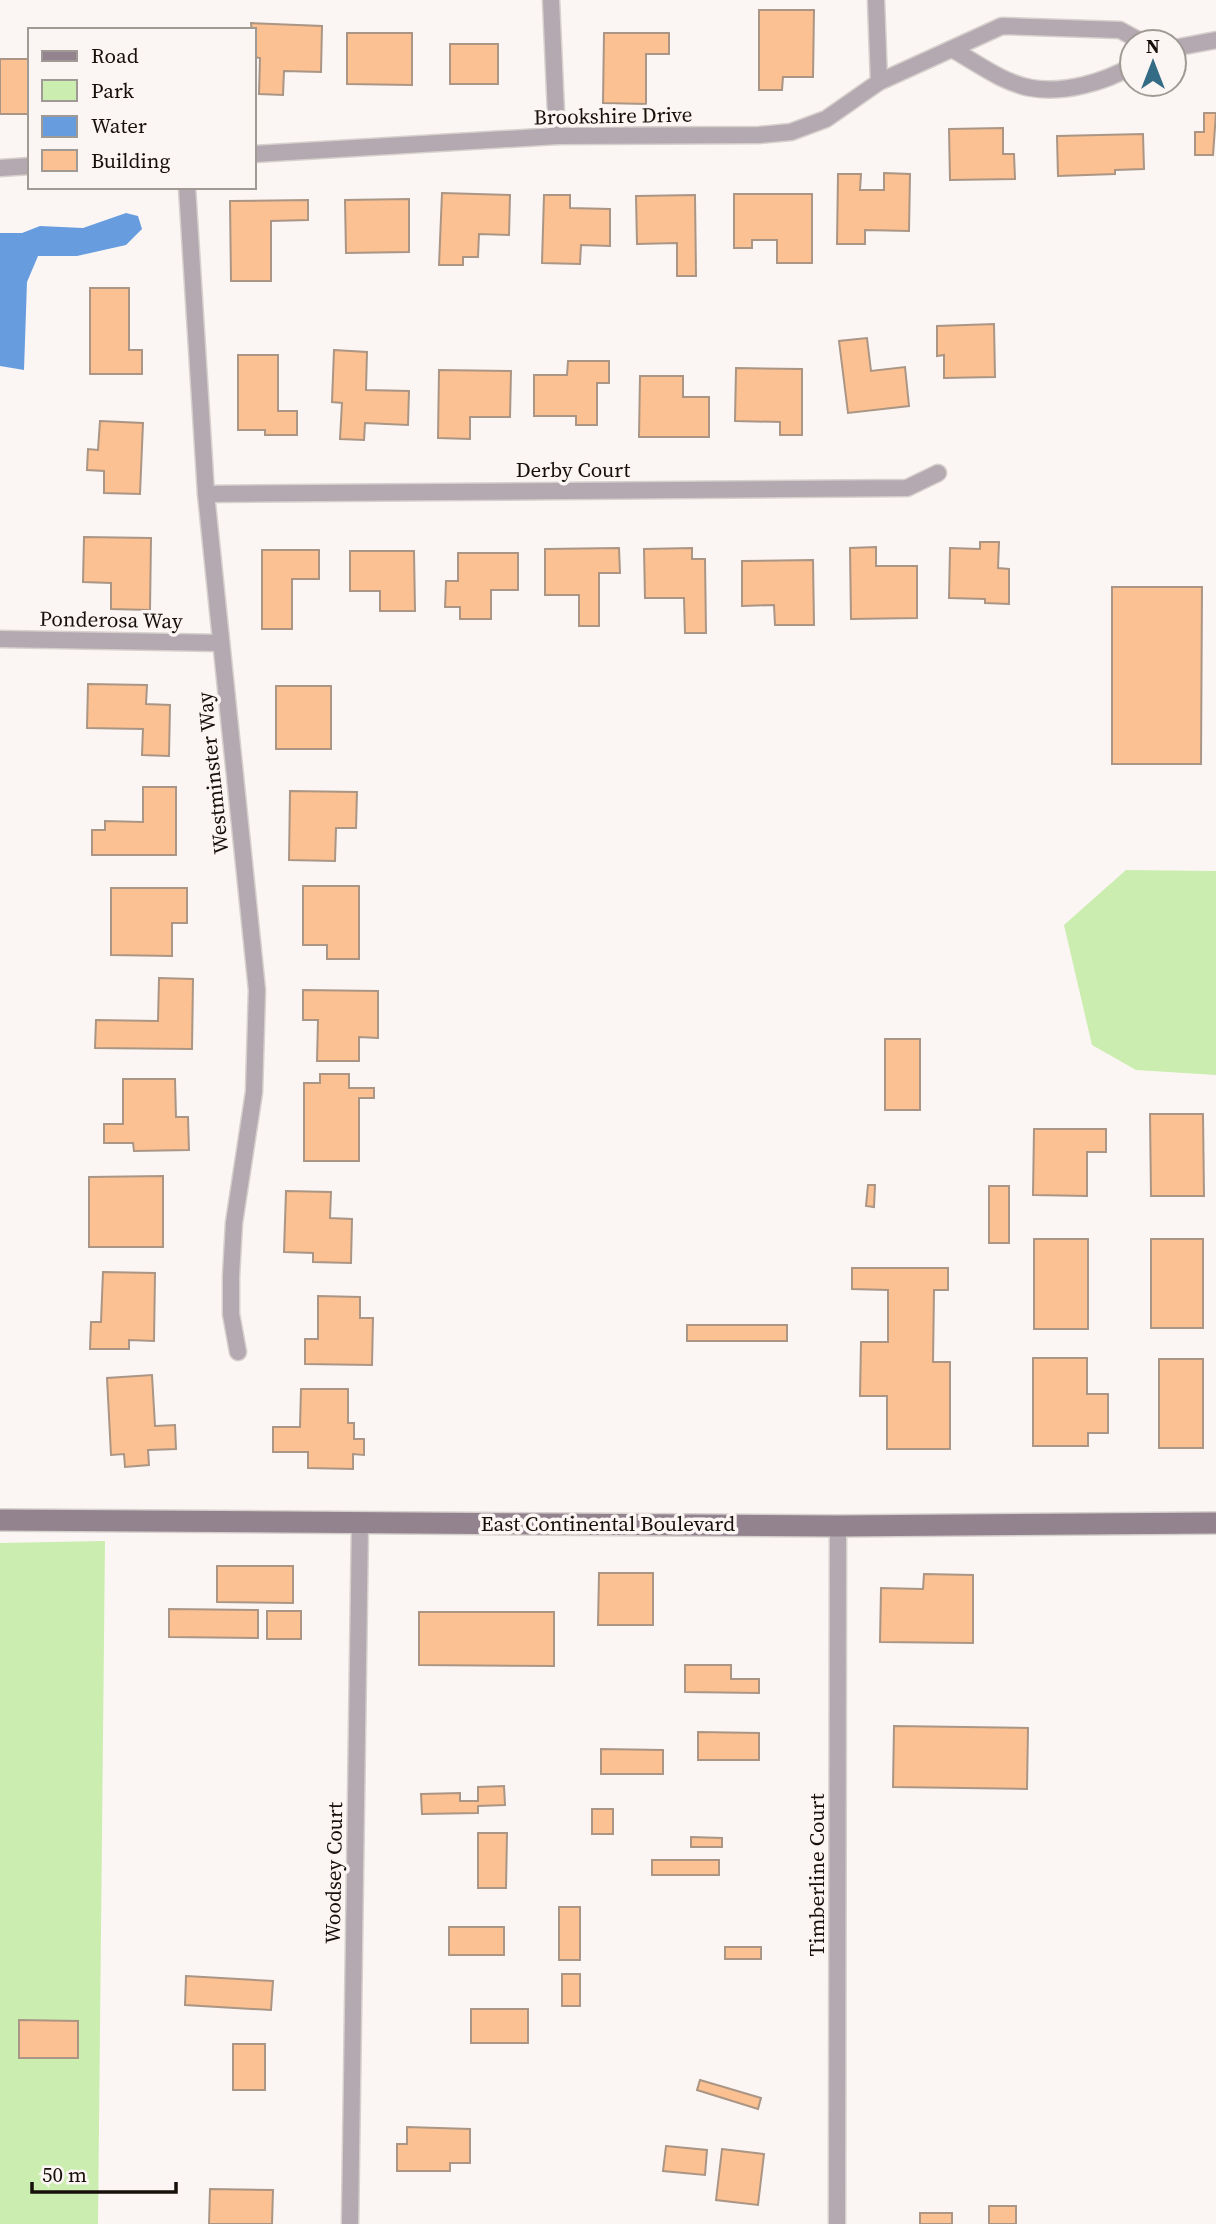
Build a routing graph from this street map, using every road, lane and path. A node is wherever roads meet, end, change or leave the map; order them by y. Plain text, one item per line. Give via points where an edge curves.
1 (551, 0) edge
2 (876, 0) edge
3 (1118, 30) edge
4 (1216, 40) edge
5 (1188, 45) edge
6 (953, 49) junction
7 (1118, 71) edge
8 (878, 82) junction
9 (557, 136) junction
10 (256, 154) edge
11 (28, 166) edge
12 (0, 168) edge
13 (187, 189) edge
14 (938, 473) dead end
15 (206, 494) junction
16 (0, 639) edge
17 (221, 643) junction
18 (238, 1352) dead end
19 (0, 1520) edge
20 (360, 1522) junction
21 (1216, 1523) edge
22 (838, 1526) junction
23 (350, 2224) edge
24 (837, 2224) edge

1 - 9 street
2 - 8 street
3 - 6 street, Brookshire Drive via 1002,26
4 - 5 street
6 - 7 street via 1000,77 1032,89 1080,86
6 - 8 street, Brookshire Drive
8 - 9 street, Brookshire Drive via 826,119 791,132
9 - 10 street, Brookshire Drive
11 - 12 street
13 - 15 street, Westminster Way
14 - 15 street, Derby Court via 907,488
15 - 17 street, Westminster Way
16 - 17 street, Ponderosa Way
17 - 18 street, Westminster Way via 257,1001 254,1092 230,1276 230,1314
19 - 20 main road, East Continental Boulevard
20 - 22 main road, East Continental Boulevard
20 - 23 street, Woodsey Court
21 - 22 main road, East Continental Boulevard
22 - 24 street, Timberline Court

